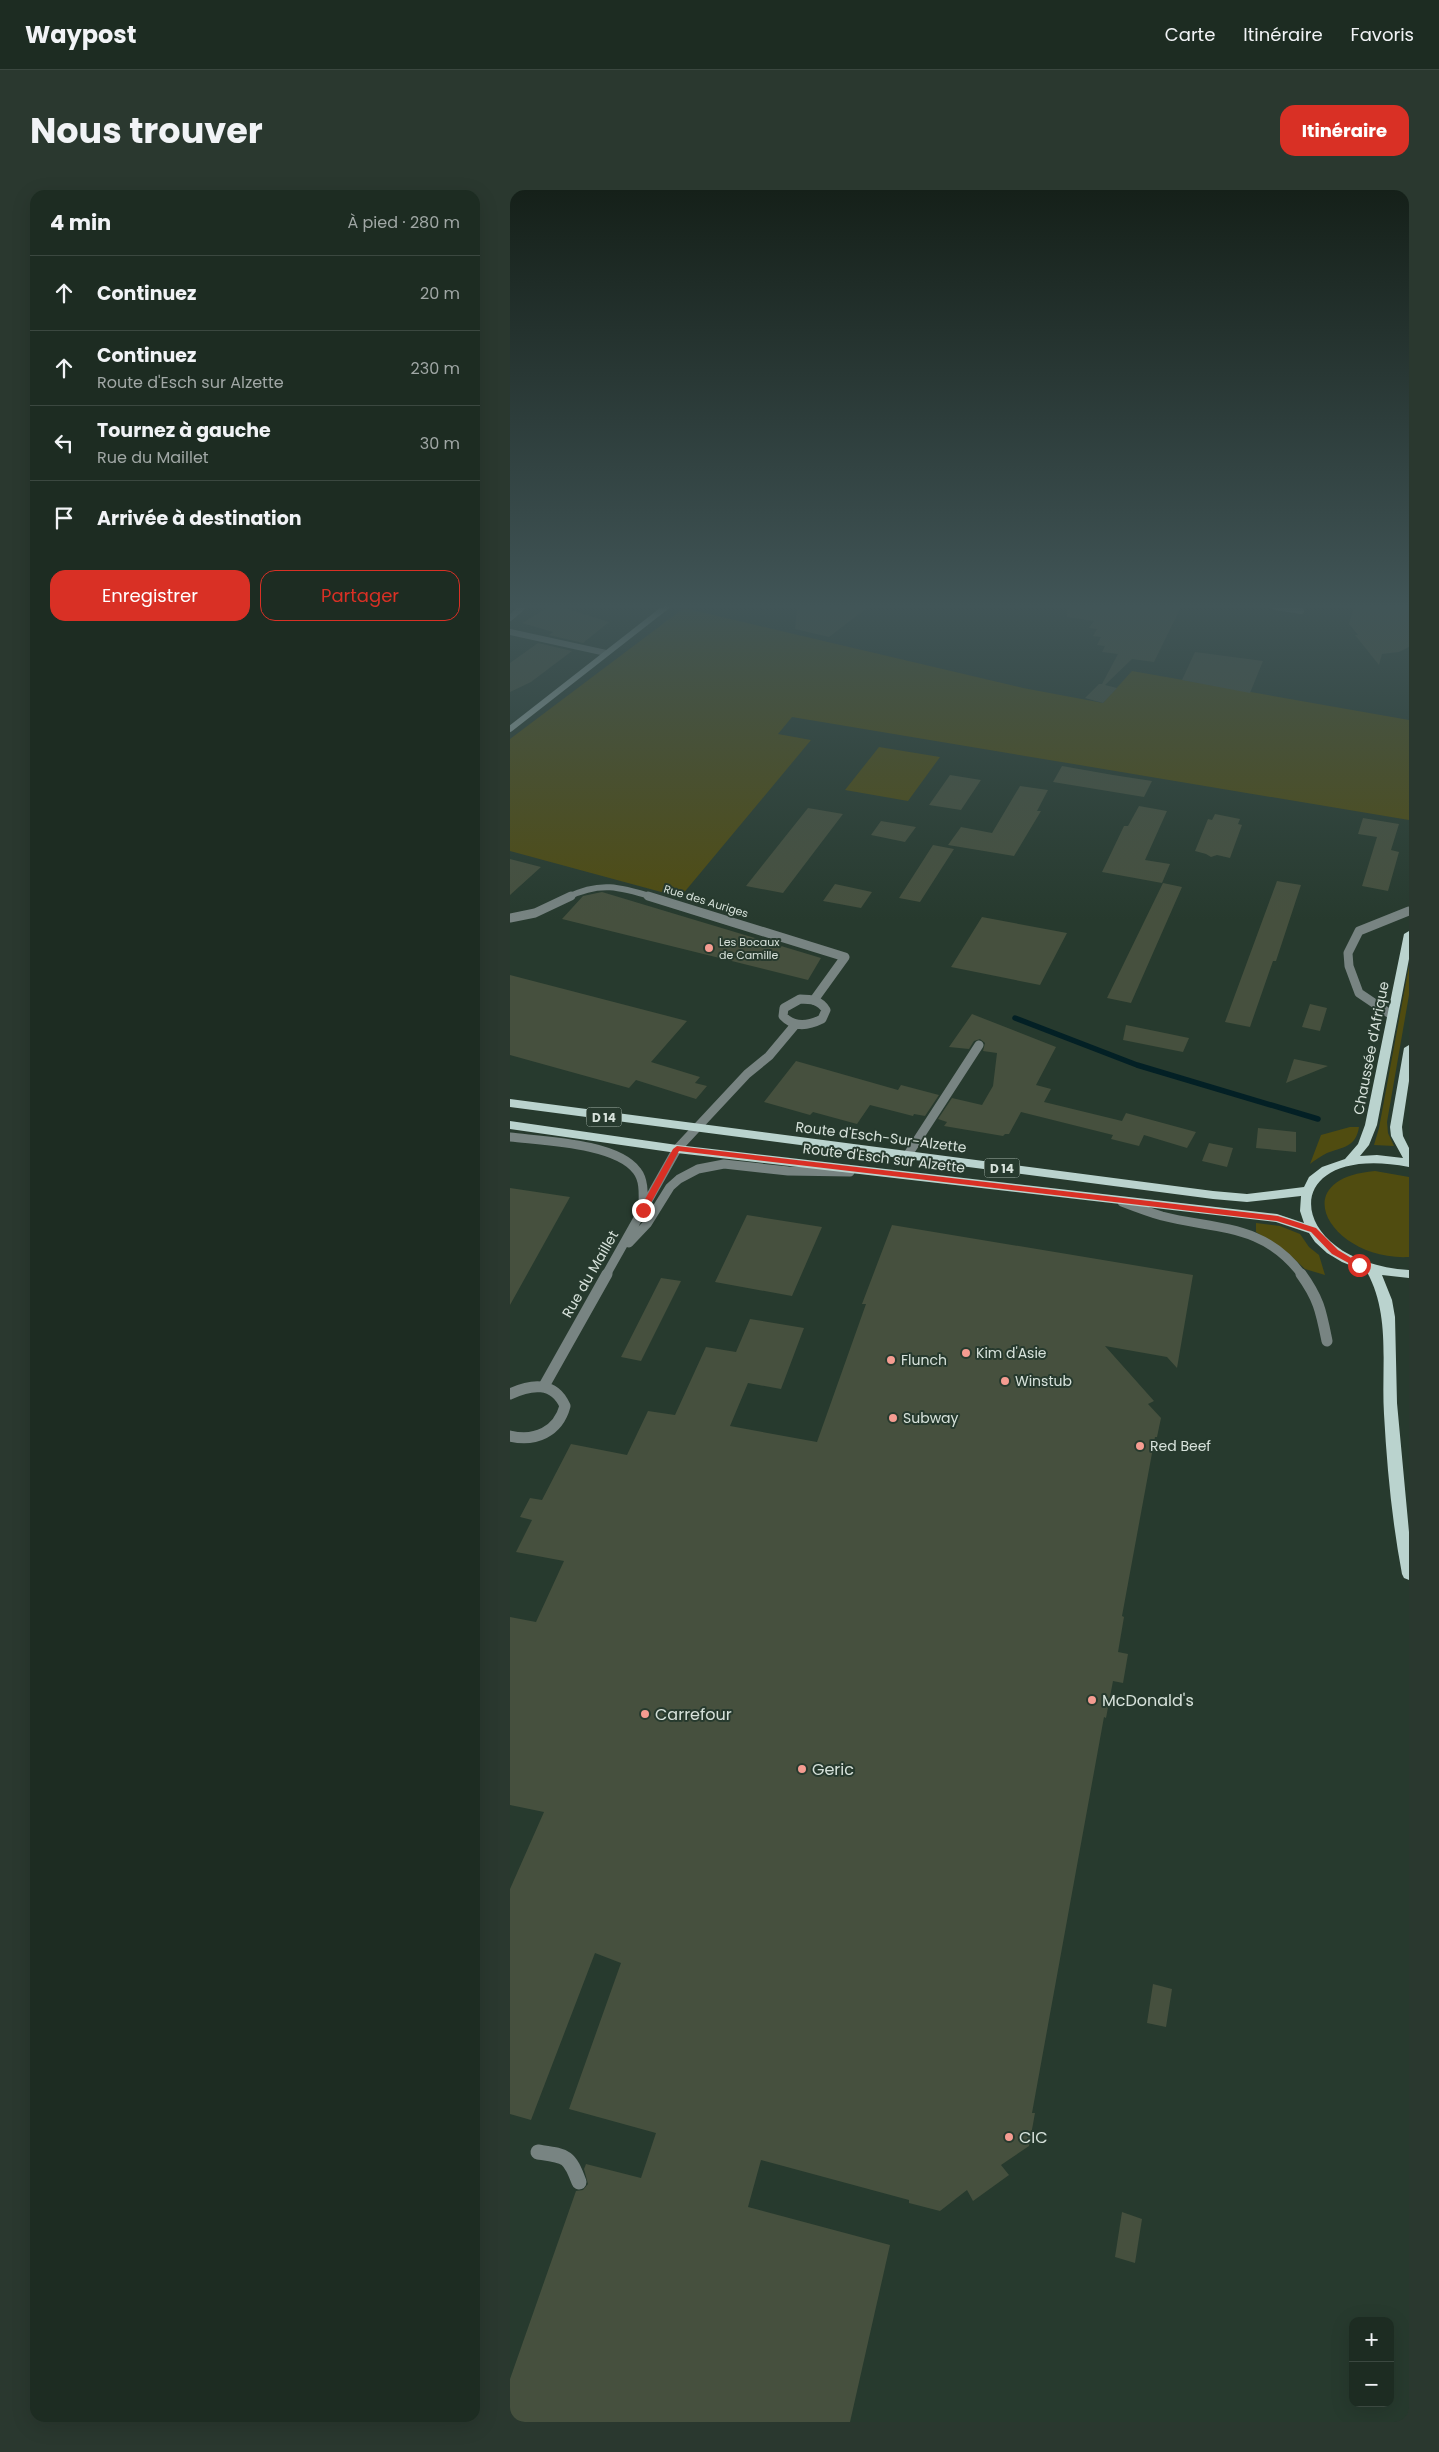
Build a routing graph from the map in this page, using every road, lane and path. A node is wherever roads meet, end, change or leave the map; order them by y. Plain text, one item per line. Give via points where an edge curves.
1 (533, 711) edge
2 (510, 729) edge
3 (1409, 912) edge
4 (510, 918) edge
5 (1409, 934) edge
6 (814, 1000) junction
7 (1393, 1016) junction
8 (795, 1024) junction
9 (979, 1045) dead end
10 (1409, 1048) edge
11 (510, 1102) edge
12 (510, 1125) edge
13 (697, 1129) junction
14 (510, 1137) edge
15 (677, 1149) junction
16 (907, 1156) junction
17 (1409, 1158) edge
18 (1349, 1161) junction
19 (1409, 1163) edge
20 (874, 1172) junction
21 (1308, 1191) junction
22 (1122, 1202) junction
23 (643, 1210) junction
24 (1313, 1230) junction
25 (619, 1252) junction
26 (1372, 1269) junction
27 (1409, 1274) edge
28 (1327, 1341) dead end
29 (544, 1386) junction
30 (510, 1394) edge
31 (510, 1437) edge
32 (1409, 1574) edge
33 (538, 2152) dead end
34 (580, 2182) dead end

1 - 2 street
3 - 7 street via 1359,931 1348,953 1359,993
4 - 6 street, Rue des Auriges via 535,913 582,890 618,887 845,957
5 - 7 main road, Chaussée d'Afrique
6 - 8 street via 826,1010 822,1019 810,1024
6 - 8 street via 794,1001 784,1008 783,1016
7 - 18 main road, Chaussée d'Afrique via 1371,1125 1363,1145
8 - 13 street via 769,1056 746,1074
9 - 16 street
10 - 17 main road via 1396,1127 1397,1136
11 - 13 main road, Route d'Esch-Sur-Alzette / D 14
12 - 15 main road, Route d'Esch sur Alzette / D 14
13 - 15 street, Rue du Maillet
13 - 16 main road, Route d'Esch-Sur-Alzette / D 14
14 - 23 street via 620,1156 637,1170 642,1181
15 - 20 main road, Route d'Esch sur Alzette / D 14
15 - 23 street, Rue du Maillet
16 - 21 main road, Route d'Esch-Sur-Alzette / D 14 via 1214,1195 1255,1197
18 - 19 main road via 1380,1158
18 - 21 main road via 1323,1172
20 - 22 main road, Route d'Esch sur Alzette / D 14
20 - 25 street via 788,1171 724,1164 698,1169 670,1187 647,1224
21 - 24 main road via 1306,1210
22 - 24 main road, Route d'Esch sur Alzette / D 14 via 1278,1218
22 - 28 street via 1162,1216 1239,1230 1278,1250 1300,1271 1315,1294
23 - 25 street, Rue du Maillet
24 - 26 main road via 1335,1252
25 - 29 street, Rue du Maillet
26 - 27 main road
26 - 32 main road via 1382,1284 1388,1304 1390,1403 1402,1536
29 - 30 street via 521,1388
29 - 31 street via 563,1399 565,1406 561,1419 540,1436
33 - 34 street via 559,2155 572,2163

